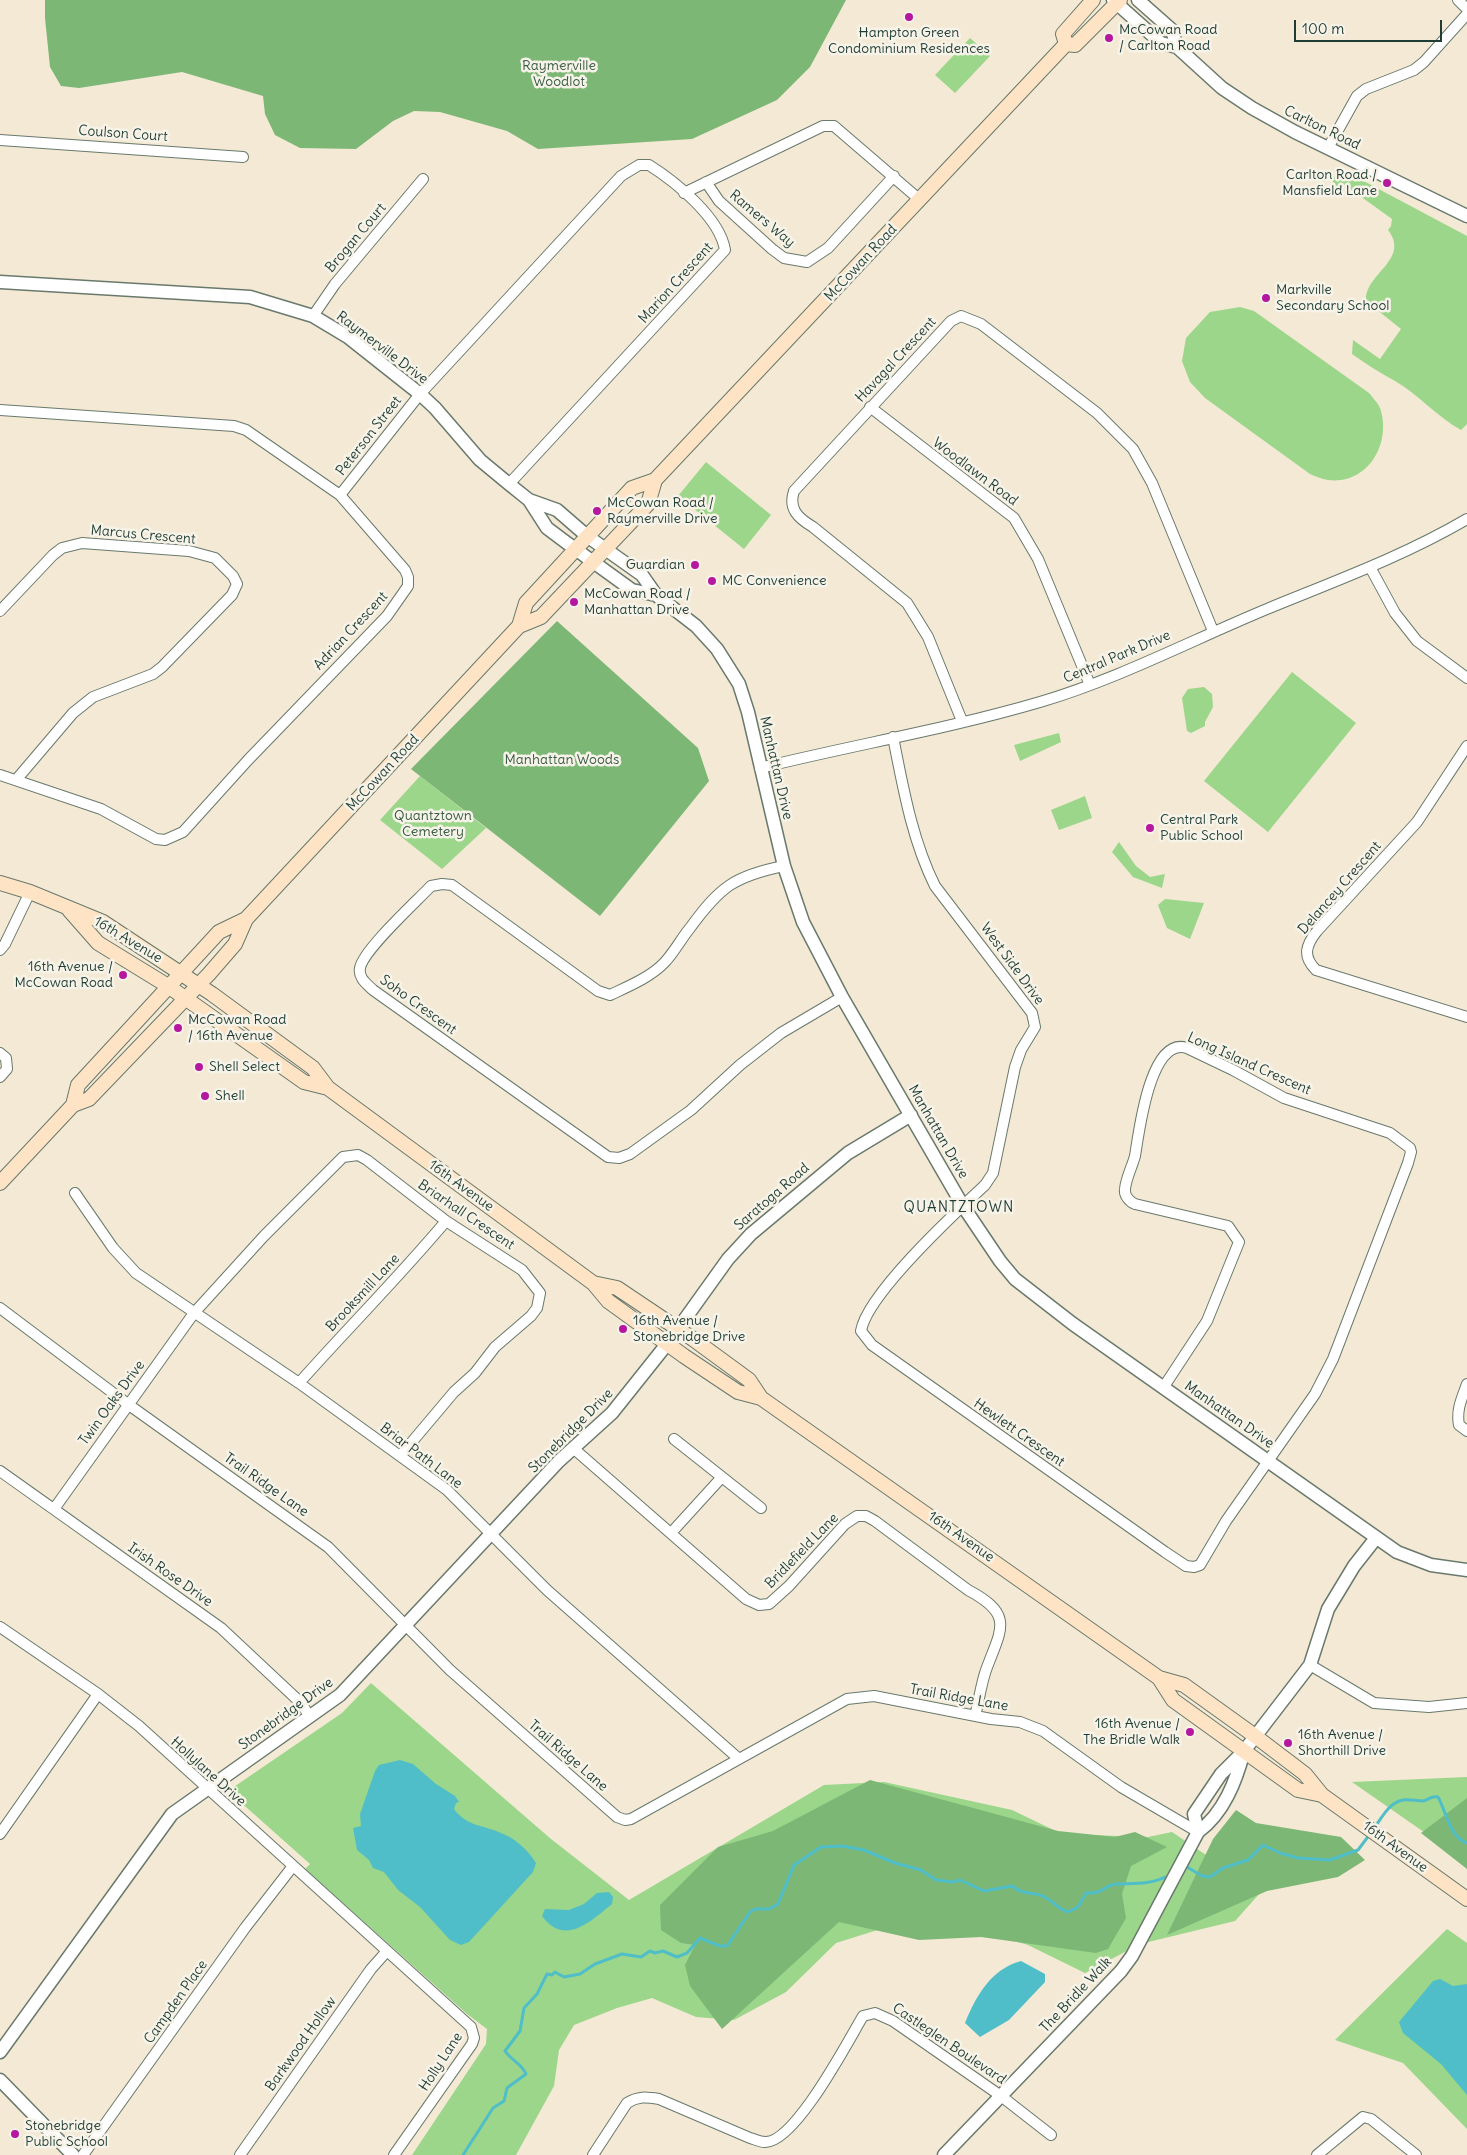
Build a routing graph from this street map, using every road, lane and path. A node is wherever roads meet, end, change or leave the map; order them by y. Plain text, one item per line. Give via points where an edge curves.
1 (1093, 0) edge
2 (1138, 0) edge
3 (1458, 0) edge
4 (1116, 1) edge
5 (1467, 8) edge
6 (1467, 14) edge
7 (1066, 44) junction
8 (1177, 47) junction
9 (0, 140) edge
10 (1328, 148) junction
11 (243, 157) dead end
12 (894, 176) junction
13 (423, 179) dead end
14 (706, 182) junction
15 (684, 192) junction
16 (920, 200) junction
17 (1467, 216) edge
18 (0, 282) edge
19 (313, 316) junction
20 (420, 394) junction
21 (870, 408) junction
22 (0, 410) edge
23 (655, 480) junction
24 (509, 484) junction
25 (340, 495) junction
26 (530, 500) junction
27 (1467, 519) edge
28 (587, 536) junction
29 (576, 549) junction
30 (604, 549) junction
31 (594, 561) junction
32 (1370, 566) junction
33 (656, 595) junction
34 (0, 612) edge
35 (519, 626) junction
36 (1213, 631) junction
37 (1467, 678) edge
38 (1090, 685) junction
39 (962, 722) junction
40 (893, 737) junction
41 (1467, 746) edge
42 (760, 768) junction
43 (0, 774) edge
44 (16, 780) junction
45 (784, 866) junction
46 (0, 883) edge
47 (30, 892) junction
48 (66, 907) junction
49 (246, 919) junction
50 (0, 950) edge
51 (180, 972) junction
52 (199, 985) junction
53 (168, 986) junction
54 (842, 997) junction
55 (186, 998) junction
56 (1467, 1017) edge
57 (0, 1054) edge
58 (0, 1077) edge
59 (328, 1088) junction
60 (73, 1105) junction
61 (911, 1115) junction
62 (0, 1183) edge
63 (75, 1193) dead end
64 (963, 1206) junction
65 (446, 1221) junction
66 (593, 1283) junction
67 (0, 1308) edge
68 (194, 1312) junction
69 (678, 1329) junction
70 (667, 1344) junction
71 (299, 1383) junction
72 (1467, 1384) edge
73 (1162, 1388) junction
74 (761, 1398) junction
75 (129, 1404) junction
76 (1467, 1431) edge
77 (674, 1439) dead end
78 (573, 1448) junction
79 (400, 1456) junction
80 (1268, 1461) junction
81 (0, 1471) edge
82 (722, 1477) junction
83 (761, 1508) dead end
84 (54, 1509) junction
85 (671, 1533) junction
86 (491, 1534) junction
87 (1376, 1538) junction
88 (1467, 1570) edge
89 (406, 1625) junction
90 (0, 1627) edge
91 (1310, 1665) junction
92 (1159, 1678) junction
93 (98, 1694) junction
94 (1467, 1703) edge
95 (975, 1716) junction
96 (310, 1717) junction
97 (1255, 1736) junction
98 (1244, 1750) junction
99 (739, 1759) junction
100 (206, 1788) junction
101 (1322, 1795) junction
102 (1198, 1832) junction
103 (0, 1834) edge
104 (292, 1866) junction
105 (1467, 1899) edge
106 (387, 1950) junction
107 (0, 2052) edge
108 (0, 2080) edge
109 (1001, 2096) junction
110 (1051, 2135) dead end
111 (74, 2155) edge
112 (83, 2155) edge
113 (240, 2155) edge
114 (394, 2155) edge
115 (593, 2155) edge
116 (944, 2155) edge
117 (1317, 2155) edge
118 (1416, 2155) edge

1 - 7 main road, McCowan Road via 1063,34
2 - 8 street, Carlton Road via 1172,30
3 - 5 street
4 - 7 main road, McCowan Road via 1075,45
4 - 8 street, Carlton Road via 1161,43
6 - 10 street via 1414,70 1366,89 1357,96
7 - 16 main road, McCowan Road
8 - 10 street, Carlton Road via 1222,88 1272,120
9 - 11 street, Coulson Court
10 - 17 street, Carlton Road
12 - 14 street, Ramers Way via 834,126 824,126
12 - 14 street, Ramers Way via 828,248 807,262 784,258 772,249 719,201
12 - 16 street, Ramers Way
13 - 19 street, Brogan Court via 335,284
14 - 15 street, Ramers Way
15 - 20 street, Marion Crescent via 649,165 639,165 621,176
15 - 24 street, Marion Crescent via 716,224 725,250
16 - 23 main road, McCowan Road
18 - 19 street, Raymerville Drive via 250,297
19 - 20 street, Raymerville Drive via 348,337
20 - 24 street, Raymerville Drive via 480,460
20 - 25 street, Peterson Street
21 - 36 street, Havagal Crescent via 952,321 961,316 981,324 1097,412 1133,449 1152,483
21 - 38 street, Woodlawn Road via 1014,518 1038,559
21 - 39 street, Havagal Crescent via 794,491 792,506 800,520 907,603 928,637
22 - 25 street, Adrian Crescent via 234,426 265,442
23 - 28 main road, McCowan Road via 632,488
23 - 30 main road, McCowan Road via 648,504
24 - 26 street, Raymerville Drive
25 - 44 street, Adrian Crescent via 405,570 408,586 387,616 183,832 165,840 156,839 101,809
26 - 28 street, Raymerville Drive via 557,510
26 - 29 street, Raymerville Drive via 547,528
27 - 32 street, Central Park Drive
28 - 29 main road, McCowan Road
28 - 30 street, Raymerville Drive
29 - 31 street, Manhattan Drive
29 - 35 main road, McCowan Road via 526,603
30 - 31 main road, McCowan Road
30 - 33 street, Manhattan Drive via 642,575
31 - 33 street, Manhattan Drive via 632,590
31 - 35 main road, McCowan Road via 541,617
32 - 36 street, Central Park Drive
32 - 37 street via 1394,613 1416,641
33 - 42 street, Manhattan Drive via 696,626 729,666 748,712
34 - 44 street, Marcus Crescent via 52,555 62,548 82,543 190,551 215,558 237,584 232,595 174,656 153,674 93,697 74,713
35 - 49 main road, McCowan Road
36 - 38 street, Central Park Drive
38 - 39 street, Central Park Drive via 1041,702
39 - 40 street, Central Park Drive
40 - 42 street, Central Park Drive
40 - 64 street, West Side Drive via 914,832 930,877 1032,1013 1035,1027 1015,1067 993,1173
41 - 56 street, Delancey Crescent via 1417,822 1317,931 1308,942 1306,951 1307,960 1316,970
42 - 45 street, Manhattan Drive
43 - 44 street, Adrian Crescent
45 - 54 street, Manhattan Drive via 803,922
45 - 54 street, Soho Crescent via 741,877 716,893 664,964 610,995 598,991 452,885 442,884 431,886 375,944 363,960 361,978 499,1081 608,1157 618,1158 630,1154 691,1110 781,1033
46 - 47 main road, 16th Avenue
47 - 48 main road, 16th Avenue
47 - 50 street
48 - 51 main road, 16th Avenue via 103,922
48 - 53 main road, 16th Avenue via 98,943
49 - 51 main road, McCowan Road via 219,932
49 - 52 main road, McCowan Road via 235,944
51 - 52 main road, 16th Avenue
51 - 53 main road, McCowan Road
52 - 55 main road, McCowan Road
52 - 59 main road, 16th Avenue via 313,1068
53 - 55 main road, 16th Avenue
53 - 60 main road, McCowan Road via 78,1085
54 - 61 street, Manhattan Drive
55 - 59 main road, 16th Avenue via 304,1082
55 - 60 main road, McCowan Road via 89,1099
57 - 58 street via 6,1058 8,1069
59 - 66 main road, 16th Avenue
60 - 62 main road, McCowan Road
61 - 64 street, Manhattan Drive
61 - 69 street, Saratoga Road via 848,1153 751,1234 728,1259
63 - 68 street, Briar Path Lane via 124,1262
64 - 73 street, Manhattan Drive via 1015,1280
64 - 80 street, Hewlett Crescent via 916,1253 868,1312 861,1331 872,1345 1186,1566 1194,1567 1203,1561 1226,1521
65 - 68 street, Briarhall Crescent via 367,1160 358,1155 343,1157
65 - 71 street, Brooksmill Lane
65 - 79 street, Briarhall Crescent via 522,1270 536,1285 540,1301 531,1316 495,1348
66 - 69 main road, 16th Avenue via 617,1288
66 - 70 main road, 16th Avenue via 608,1301
67 - 75 street, Trail Ridge Lane
68 - 71 street, Briar Path Lane
68 - 75 street, Twin Oaks Drive
69 - 70 street, Saratoga Road
69 - 74 main road, 16th Avenue via 749,1380
70 - 74 main road, 16th Avenue via 738,1392
70 - 78 street, Stonebridge Drive via 612,1413
71 - 79 street, Briar Path Lane
72 - 76 street via 1458,1409 1459,1425
73 - 80 street, Manhattan Drive
73 - 80 street, Long Island Crescent via 1207,1321 1239,1242 1228,1226 1135,1204 1126,1196 1150,1084 1163,1056 1180,1046 1284,1098 1390,1133 1402,1140 1411,1152 1333,1359 1315,1394
74 - 92 main road, 16th Avenue
75 - 84 street, Twin Oaks Drive
75 - 89 street, Trail Ridge Lane via 328,1546
77 - 82 street
78 - 85 street, Bridlefield Lane
78 - 86 street, Stonebridge Drive
79 - 86 street, Briar Path Lane via 447,1490
80 - 87 street, Manhattan Drive
81 - 84 street, Irish Rose Drive
82 - 83 street
82 - 85 street
84 - 96 street, Irish Rose Drive via 221,1628 301,1703
85 - 95 street, Bridlefield Lane via 746,1599 759,1605 769,1604 789,1586 845,1524 857,1516 875,1521 983,1598 999,1615 1002,1624 1000,1634
86 - 89 street, Stonebridge Drive
86 - 99 street, Briar Path Lane via 569,1610
87 - 88 street, Manhattan Drive via 1414,1560 1450,1570
87 - 91 street via 1354,1566 1328,1609
89 - 96 street, Stonebridge Drive via 340,1694
89 - 99 street, Trail Ridge Lane via 450,1670 620,1819 631,1819
90 - 93 street, Hollylane Drive
91 - 94 street via 1374,1703 1429,1707
91 - 97 street
92 - 97 main road, 16th Avenue via 1184,1686
92 - 98 main road, 16th Avenue via 1173,1700
93 - 100 street, Hollylane Drive via 139,1726
93 - 103 street
95 - 99 street, Trail Ridge Lane via 874,1696 847,1699
95 - 102 street, Trail Ridge Lane via 1020,1722 1043,1731 1121,1787
96 - 100 street, Stonebridge Drive
97 - 98 street
97 - 101 main road, 16th Avenue via 1305,1774
98 - 101 main road, 16th Avenue via 1298,1790
98 - 102 street, The Bridle Walk via 1235,1783 1211,1822
98 - 102 street, The Bridle Walk via 1221,1774 1194,1814
100 - 104 street, Hollylane Drive
100 - 107 street, Stonebridge Drive via 177,1809 162,1826
101 - 105 main road, 16th Avenue
102 - 109 street, The Bridle Walk via 1121,1971
104 - 106 street, Hollylane Drive
104 - 112 street, Campden Place
106 - 113 street, Barkwood Hollow via 371,1968
106 - 114 street, Holly Lane via 467,2021 474,2038
108 - 111 street
109 - 110 street, Castleglen Boulevard
109 - 115 street, Castleglen Boulevard via 875,2012 863,2016 804,2112 788,2132 777,2138 766,2142 750,2138 659,2099 645,2097 627,2103
109 - 116 street, The Bridle Walk
117 - 118 street via 1363,2117 1371,2119

